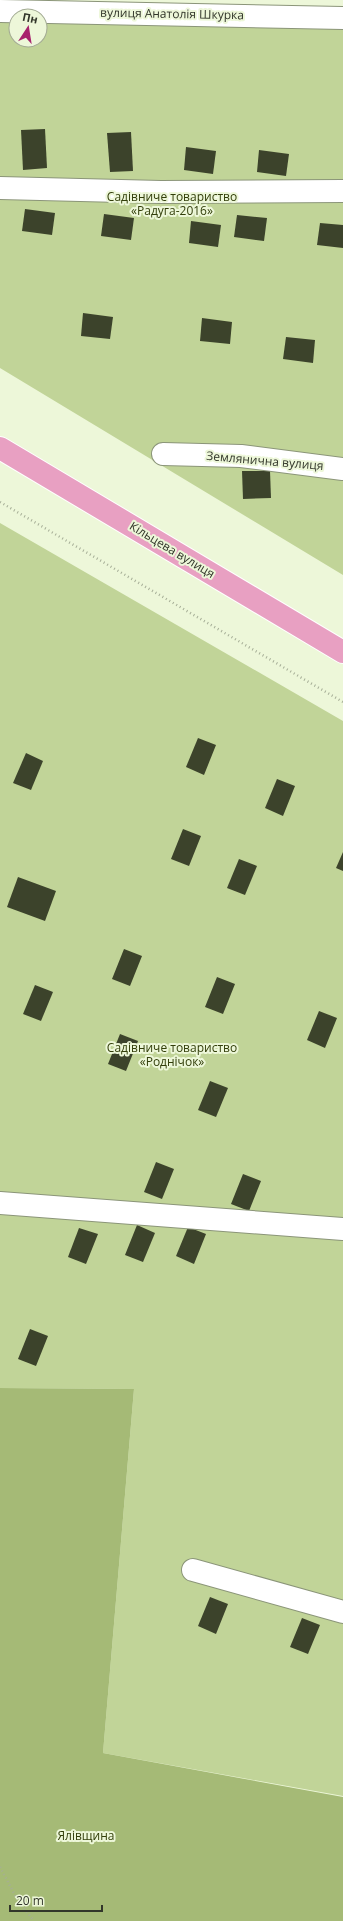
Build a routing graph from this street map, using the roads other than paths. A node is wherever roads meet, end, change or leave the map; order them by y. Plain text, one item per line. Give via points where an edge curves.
1 (0, 11) edge
2 (343, 18) edge
3 (0, 188) edge
4 (343, 191) edge
5 (0, 448) edge
6 (163, 454) dead end
7 (343, 468) edge
8 (343, 652) edge
9 (0, 1203) edge
10 (343, 1229) edge
11 (193, 1570) dead end
12 (343, 1612) edge

1 - 2 street, вулиця Анатолія Шкурка
3 - 4 street via 161,192
5 - 8 main road, Кільцева вулиця
6 - 7 street, Землянична вулиця via 242,456
9 - 10 street
11 - 12 street

